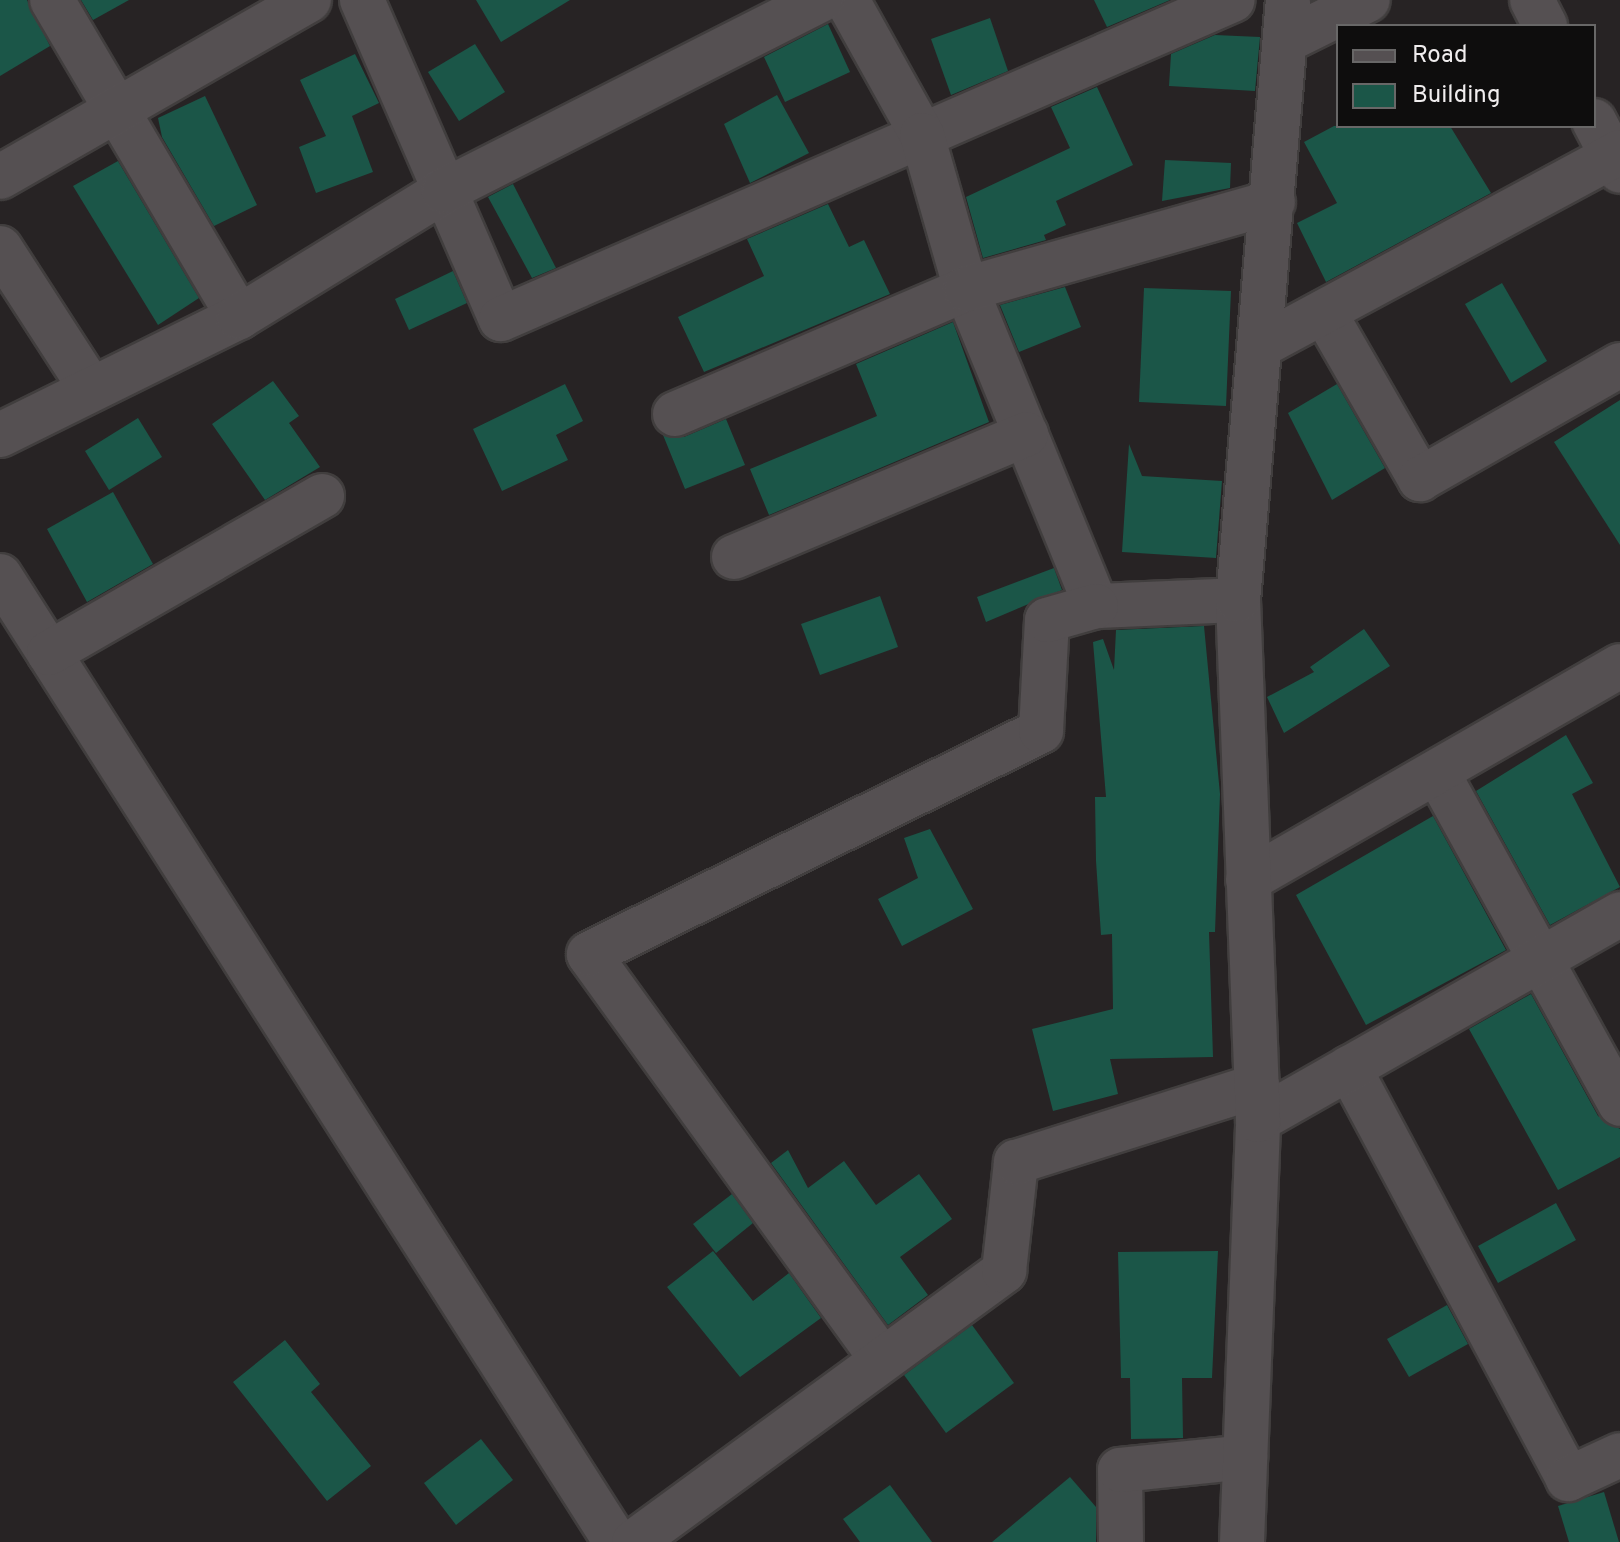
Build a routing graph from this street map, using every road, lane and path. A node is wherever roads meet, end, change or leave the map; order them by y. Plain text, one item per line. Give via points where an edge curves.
1 (52, 0) edge
2 (362, 0) edge
3 (821, 0) edge
4 (847, 0) edge
5 (1233, 0) edge
6 (1368, 0) edge
7 (1532, 0) edge
8 (297, 3) edge
9 (1287, 20) edge
10 (1544, 24) edge
11 (117, 107) junction
12 (922, 135) junction
13 (1612, 150) edge
14 (0, 177) edge
15 (444, 191) junction
16 (1273, 202) junction
17 (0, 248) edge
18 (966, 289) junction
19 (1324, 312) junction
20 (239, 317) junction
21 (1260, 346) junction
22 (1620, 365) edge
23 (90, 387) junction
24 (675, 414) dead end
25 (1026, 434) junction
26 (0, 435) edge
27 (322, 496) dead end
28 (734, 557) dead end
29 (0, 576) edge
30 (1238, 600) junction
31 (1096, 606) junction
32 (49, 653) junction
33 (1620, 666) edge
34 (1437, 772) junction
35 (1248, 880) junction
36 (1620, 914) edge
37 (1542, 959) junction
38 (1349, 1068) junction
39 (1257, 1103) junction
40 (1620, 1104) edge
41 (881, 1358) junction
42 (1620, 1455) edge
43 (1245, 1457) junction
44 (616, 1542) edge
45 (634, 1542) edge
46 (1121, 1542) edge
47 (1242, 1542) edge

1 - 11 street
2 - 15 street
3 - 15 street
4 - 12 street
5 - 12 street
6 - 9 street
7 - 10 street
8 - 11 street
9 - 16 street
11 - 14 street
11 - 20 street
12 - 15 street via 501,319
12 - 18 street
13 - 19 street
15 - 20 street
16 - 18 street
16 - 21 street
17 - 23 street
18 - 24 street
18 - 25 street
19 - 21 street
19 - 22 street via 1420,479
20 - 23 street
21 - 30 street
23 - 26 street
25 - 28 street
25 - 31 street
27 - 32 street
29 - 32 street
30 - 31 street
30 - 35 street
31 - 41 street via 1047,620 1041,731 589,954
32 - 44 street
33 - 34 street
34 - 35 street
34 - 37 street
35 - 39 street
36 - 37 street
37 - 38 street
37 - 40 street
38 - 39 street
38 - 42 street via 1568,1479
39 - 41 street via 1016,1162 1004,1271
39 - 43 street
41 - 45 street
43 - 46 street via 1120,1470
43 - 47 street

